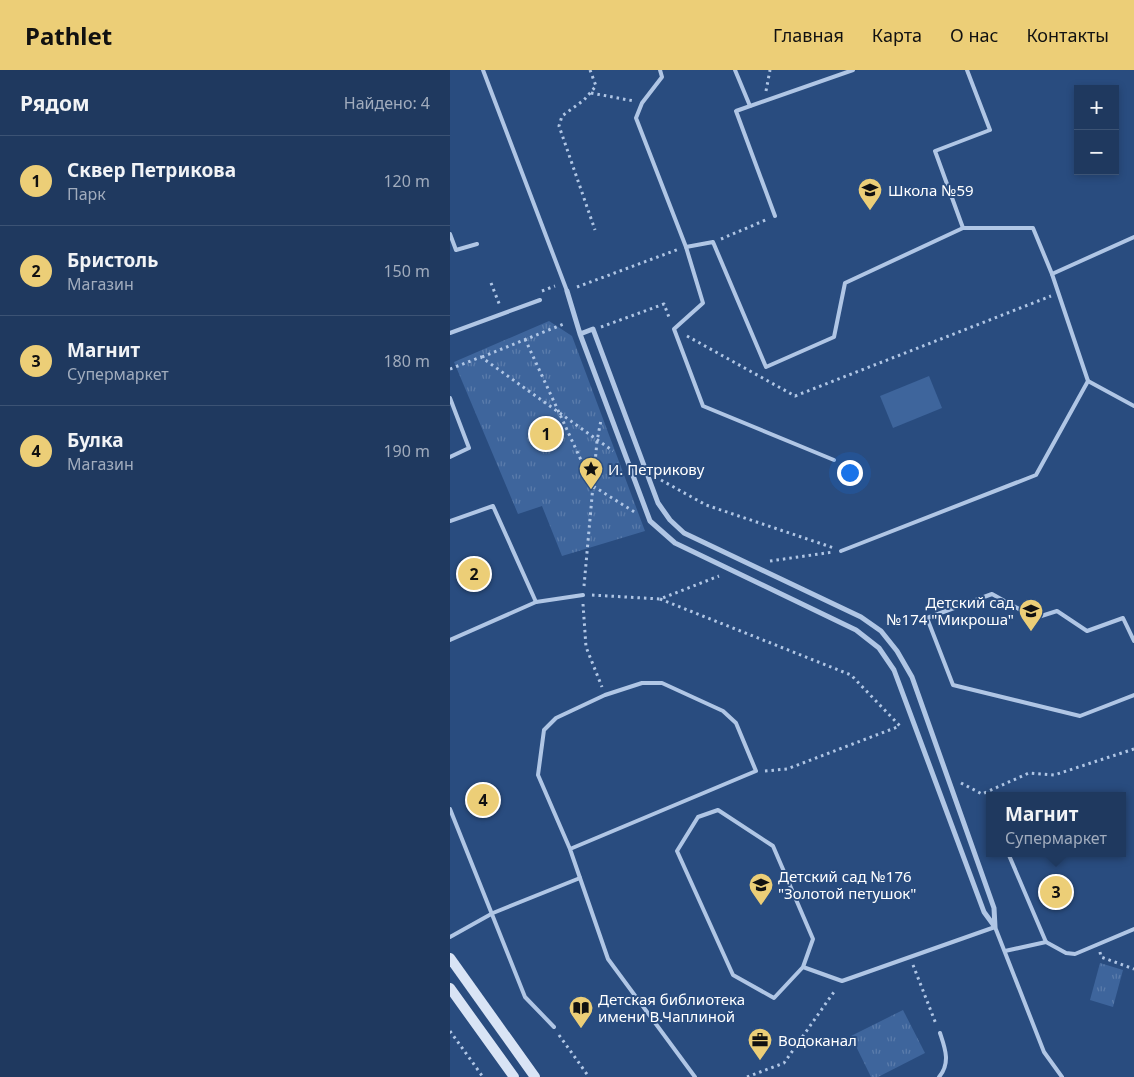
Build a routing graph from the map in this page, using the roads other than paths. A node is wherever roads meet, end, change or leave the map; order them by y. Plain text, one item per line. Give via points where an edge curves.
1 (483, 70) edge
2 (660, 70) edge
3 (735, 70) edge
4 (853, 70) edge
5 (967, 70) edge
6 (750, 106) junction
7 (775, 216) road end
8 (963, 228) junction
9 (450, 234) edge
10 (1134, 237) edge
11 (477, 244) dead end
12 (686, 247) junction
13 (1052, 274) junction
14 (567, 291) joint
15 (540, 300) road end
16 (450, 333) edge
17 (580, 334) junction
18 (1088, 382) junction
19 (450, 398) edge
20 (1134, 406) edge
21 (450, 456) edge
22 (834, 460) dead end
23 (450, 521) edge
24 (841, 551) road end
25 (583, 595) road end
26 (536, 602) junction
27 (450, 640) edge
28 (1134, 641) edge
29 (1134, 695) edge
30 (450, 809) edge
31 (570, 849) junction
32 (1010, 857) edge
33 (580, 878) junction
34 (492, 913) junction
35 (995, 927) junction
36 (1134, 929) edge
37 (450, 937) edge
38 (1046, 942) junction
39 (1005, 951) junction
40 (450, 958) edge
41 (803, 967) junction
42 (450, 988) edge
43 (554, 1027) road end
44 (940, 1033) road end
45 (514, 1077) edge
46 (535, 1077) edge
47 (695, 1077) edge
48 (940, 1077) edge
49 (1062, 1077) edge

1 - 14 lane
2 - 12 lane via 662,78 642,103 636,118
3 - 6 lane
4 - 6 lane
5 - 8 lane via 990,130 935,151
6 - 7 lane via 736,111
8 - 12 lane via 845,283 834,337 766,366 713,242
8 - 13 lane via 1033,228
9 - 11 lane via 456,250
10 - 13 lane
12 - 22 lane via 703,303 674,329 703,406
13 - 18 lane
14 - 17 street
15 - 16 lane
17 - 35 street via 650,521 675,543 856,630 879,648 894,670 984,912
17 - 35 street via 593,329 658,503 670,520 684,533 861,617 881,631 897,651 912,677 994,908
18 - 20 lane
18 - 24 lane via 1036,476
19 - 21 lane via 469,448
23 - 26 lane via 493,506
25 - 26 lane
26 - 27 lane
28 - 29 lane via 1124,618 1087,631 1057,611 1034,618 992,594 927,618 953,685 1080,716
30 - 34 lane
31 - 31 lane via 538,775 544,730 556,718 605,695 642,683 662,683 723,711 736,723 756,771
31 - 33 lane
32 - 38 lane
33 - 34 lane
33 - 47 lane via 608,959
34 - 37 lane
34 - 43 lane via 525,997
35 - 39 lane
35 - 41 lane via 842,981
36 - 38 lane via 1075,954 1066,953
38 - 39 lane
39 - 49 lane via 1044,1052
40 - 46 main road
41 - 41 lane via 774,998 733,975 677,851 698,817 718,810 773,846 813,939
42 - 45 main road
44 - 48 lane via 947,1052 945,1071

